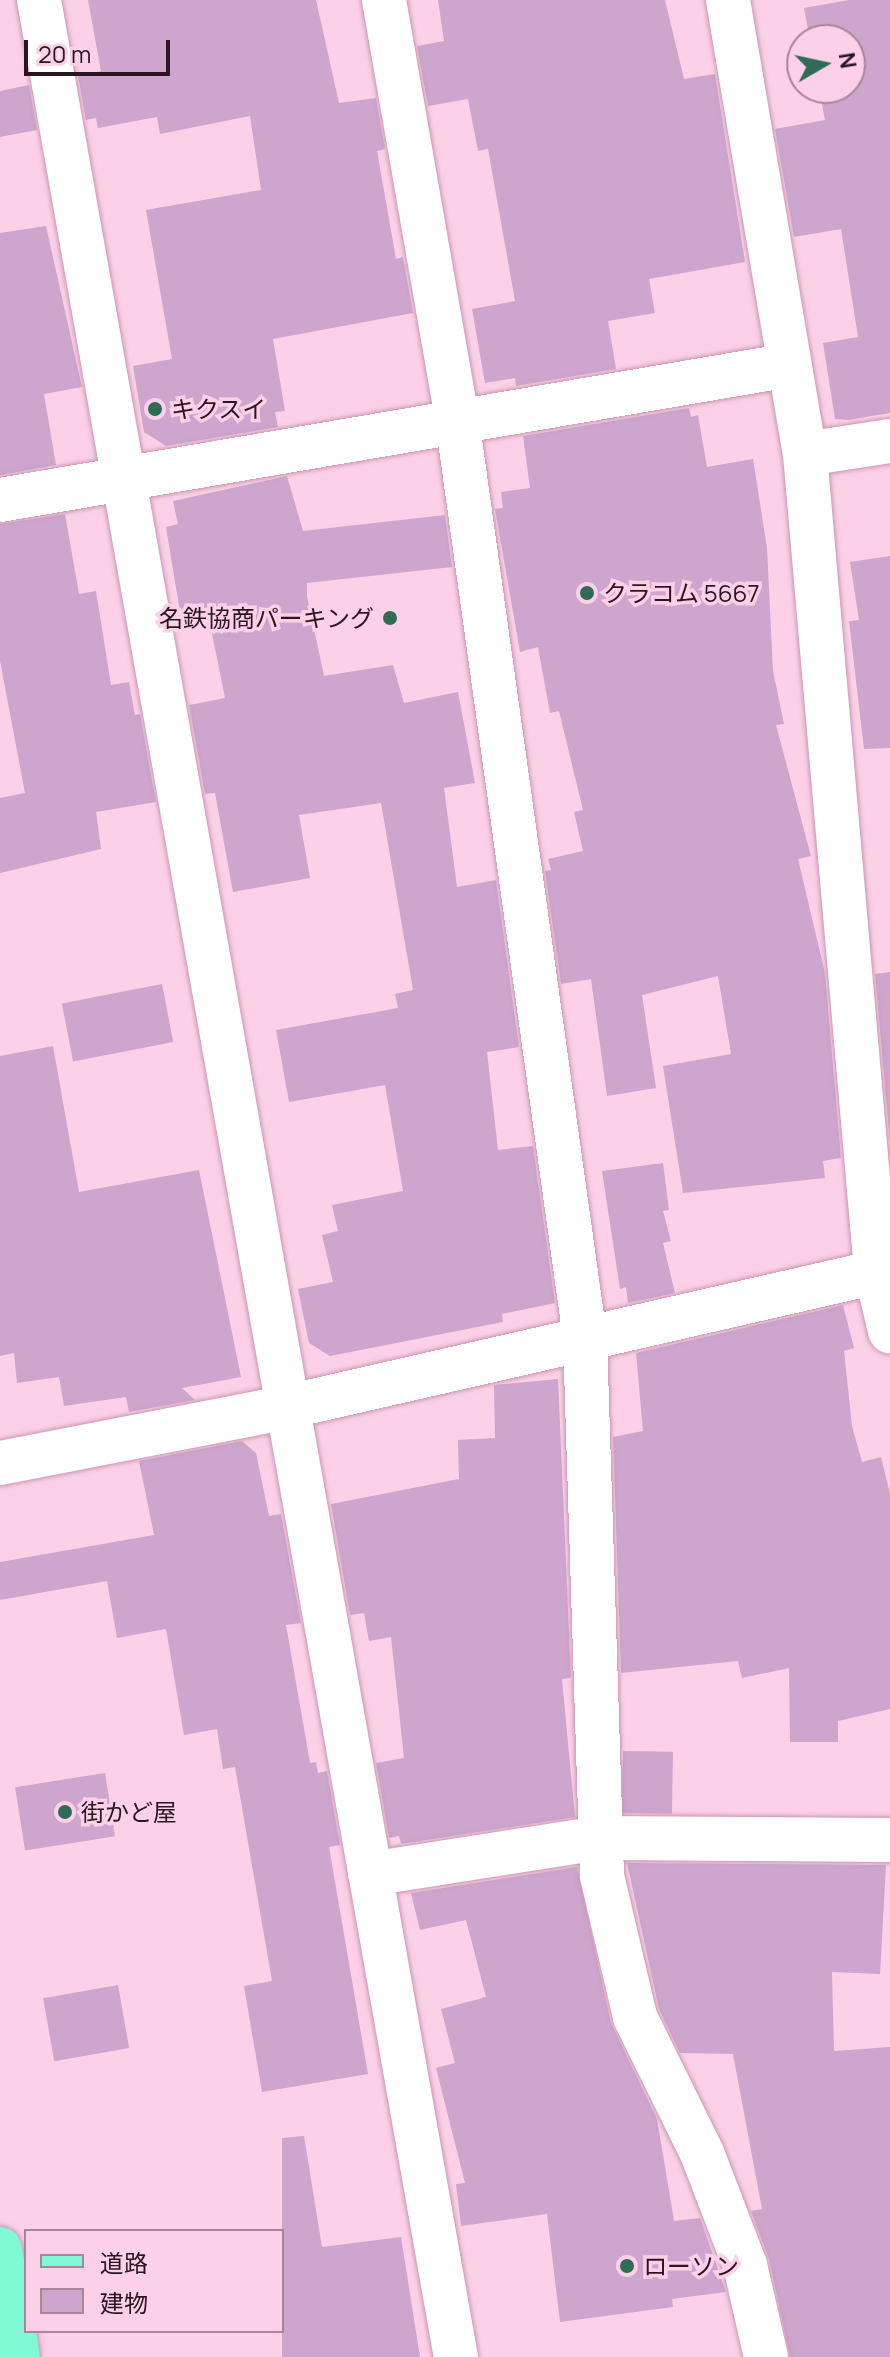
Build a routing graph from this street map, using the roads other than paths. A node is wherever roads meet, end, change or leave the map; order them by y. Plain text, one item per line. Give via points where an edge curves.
1 (39, 0) edge
2 (384, 0) edge
3 (728, 0) edge
4 (790, 365) junction
5 (457, 419) junction
6 (890, 441) edge
7 (805, 454) junction
8 (126, 478) junction
9 (0, 500) edge
10 (883, 1270) edge
11 (890, 1331) edge
12 (585, 1338) junction
13 (287, 1407) junction
14 (0, 1463) edge
15 (601, 1838) junction
16 (890, 1840) edge
17 (370, 1874) junction
18 (0, 2249) edge
19 (18, 2357) edge
20 (456, 2357) edge
21 (766, 2357) edge

1 - 8 street
2 - 5 street
3 - 4 street
4 - 5 street
4 - 7 street
5 - 8 street
5 - 12 street
6 - 7 street
7 - 10 street
8 - 9 street
8 - 13 street
10 - 11 street
10 - 12 street
12 - 13 street
12 - 15 street
13 - 14 street
13 - 17 street
15 - 16 street
15 - 17 street
15 - 21 street via 602,1876 635,2017 702,2153 745,2265
17 - 20 street
18 - 19 main road

